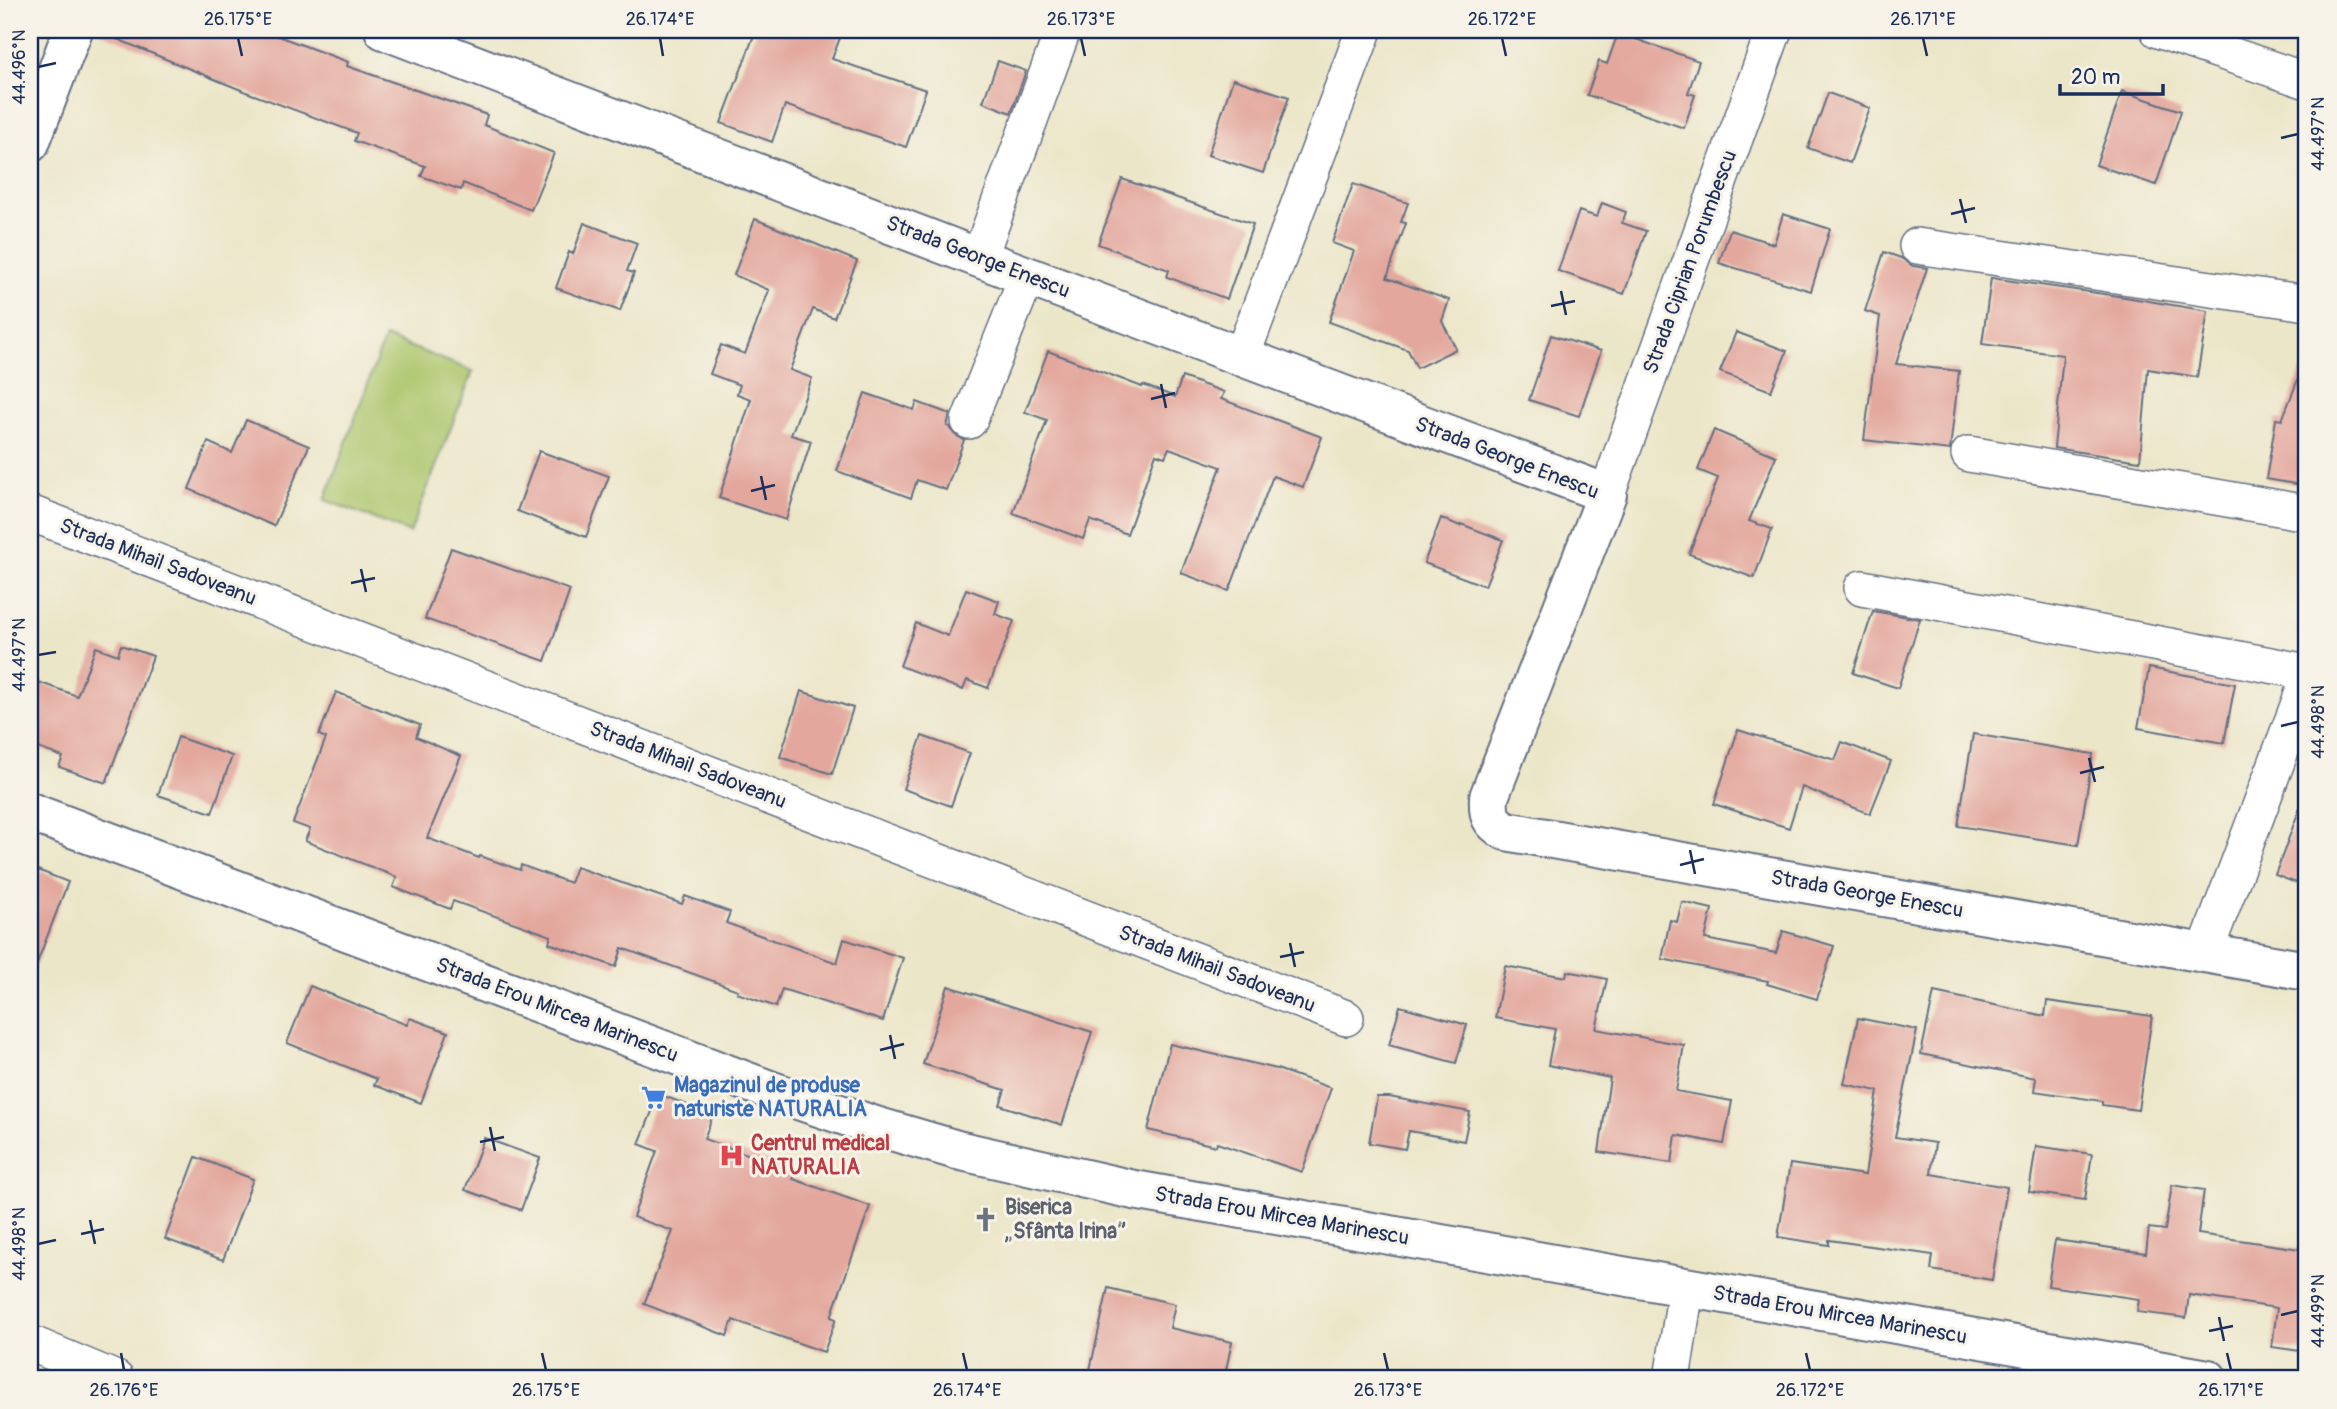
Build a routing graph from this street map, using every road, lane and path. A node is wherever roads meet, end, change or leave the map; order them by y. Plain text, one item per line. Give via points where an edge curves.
1 (73, 30) edge
2 (384, 30) edge
3 (1063, 30) edge
4 (1364, 30) edge
5 (1774, 30) edge
6 (2158, 30) edge
7 (2307, 81) edge
8 (30, 143) edge
9 (1917, 246) dead end
10 (979, 258) junction
11 (1027, 276) junction
12 (2307, 303) edge
13 (1242, 356) junction
14 (969, 421) dead end
15 (1969, 454) dead end
16 (1607, 494) junction
17 (30, 513) edge
18 (2307, 513) edge
19 (1862, 588) dead end
20 (2307, 672) edge
21 (2307, 682) edge
22 (30, 812) edge
23 (2205, 952) junction
24 (2307, 971) edge
25 (1346, 1018) dead end
26 (1686, 1289) junction
27 (30, 1343) edge
28 (2066, 1367) edge
29 (116, 1379) edge
30 (1672, 1379) edge
31 (2208, 1379) edge

1 - 8 street
2 - 10 street, Strada George Enescu
3 - 10 street
4 - 13 street
5 - 16 street, Strada Ciprian Porumbescu
6 - 7 street
9 - 12 street
10 - 11 street, Strada George Enescu
11 - 13 street, Strada George Enescu
11 - 14 street
13 - 16 street, Strada George Enescu
15 - 18 street
16 - 23 street, Strada George Enescu via 1489,797 1492,823 1506,831
17 - 25 street, Strada Mihail Sadoveanu
19 - 20 street
21 - 23 street
22 - 26 street, Strada Erou Mircea Marinescu via 772,1091 910,1136 1134,1190
23 - 24 street, Strada George Enescu
26 - 28 street, Strada Erou Mircea Marinescu
26 - 30 street
27 - 29 street
28 - 31 street, Strada Erou Mircea Marinescu

